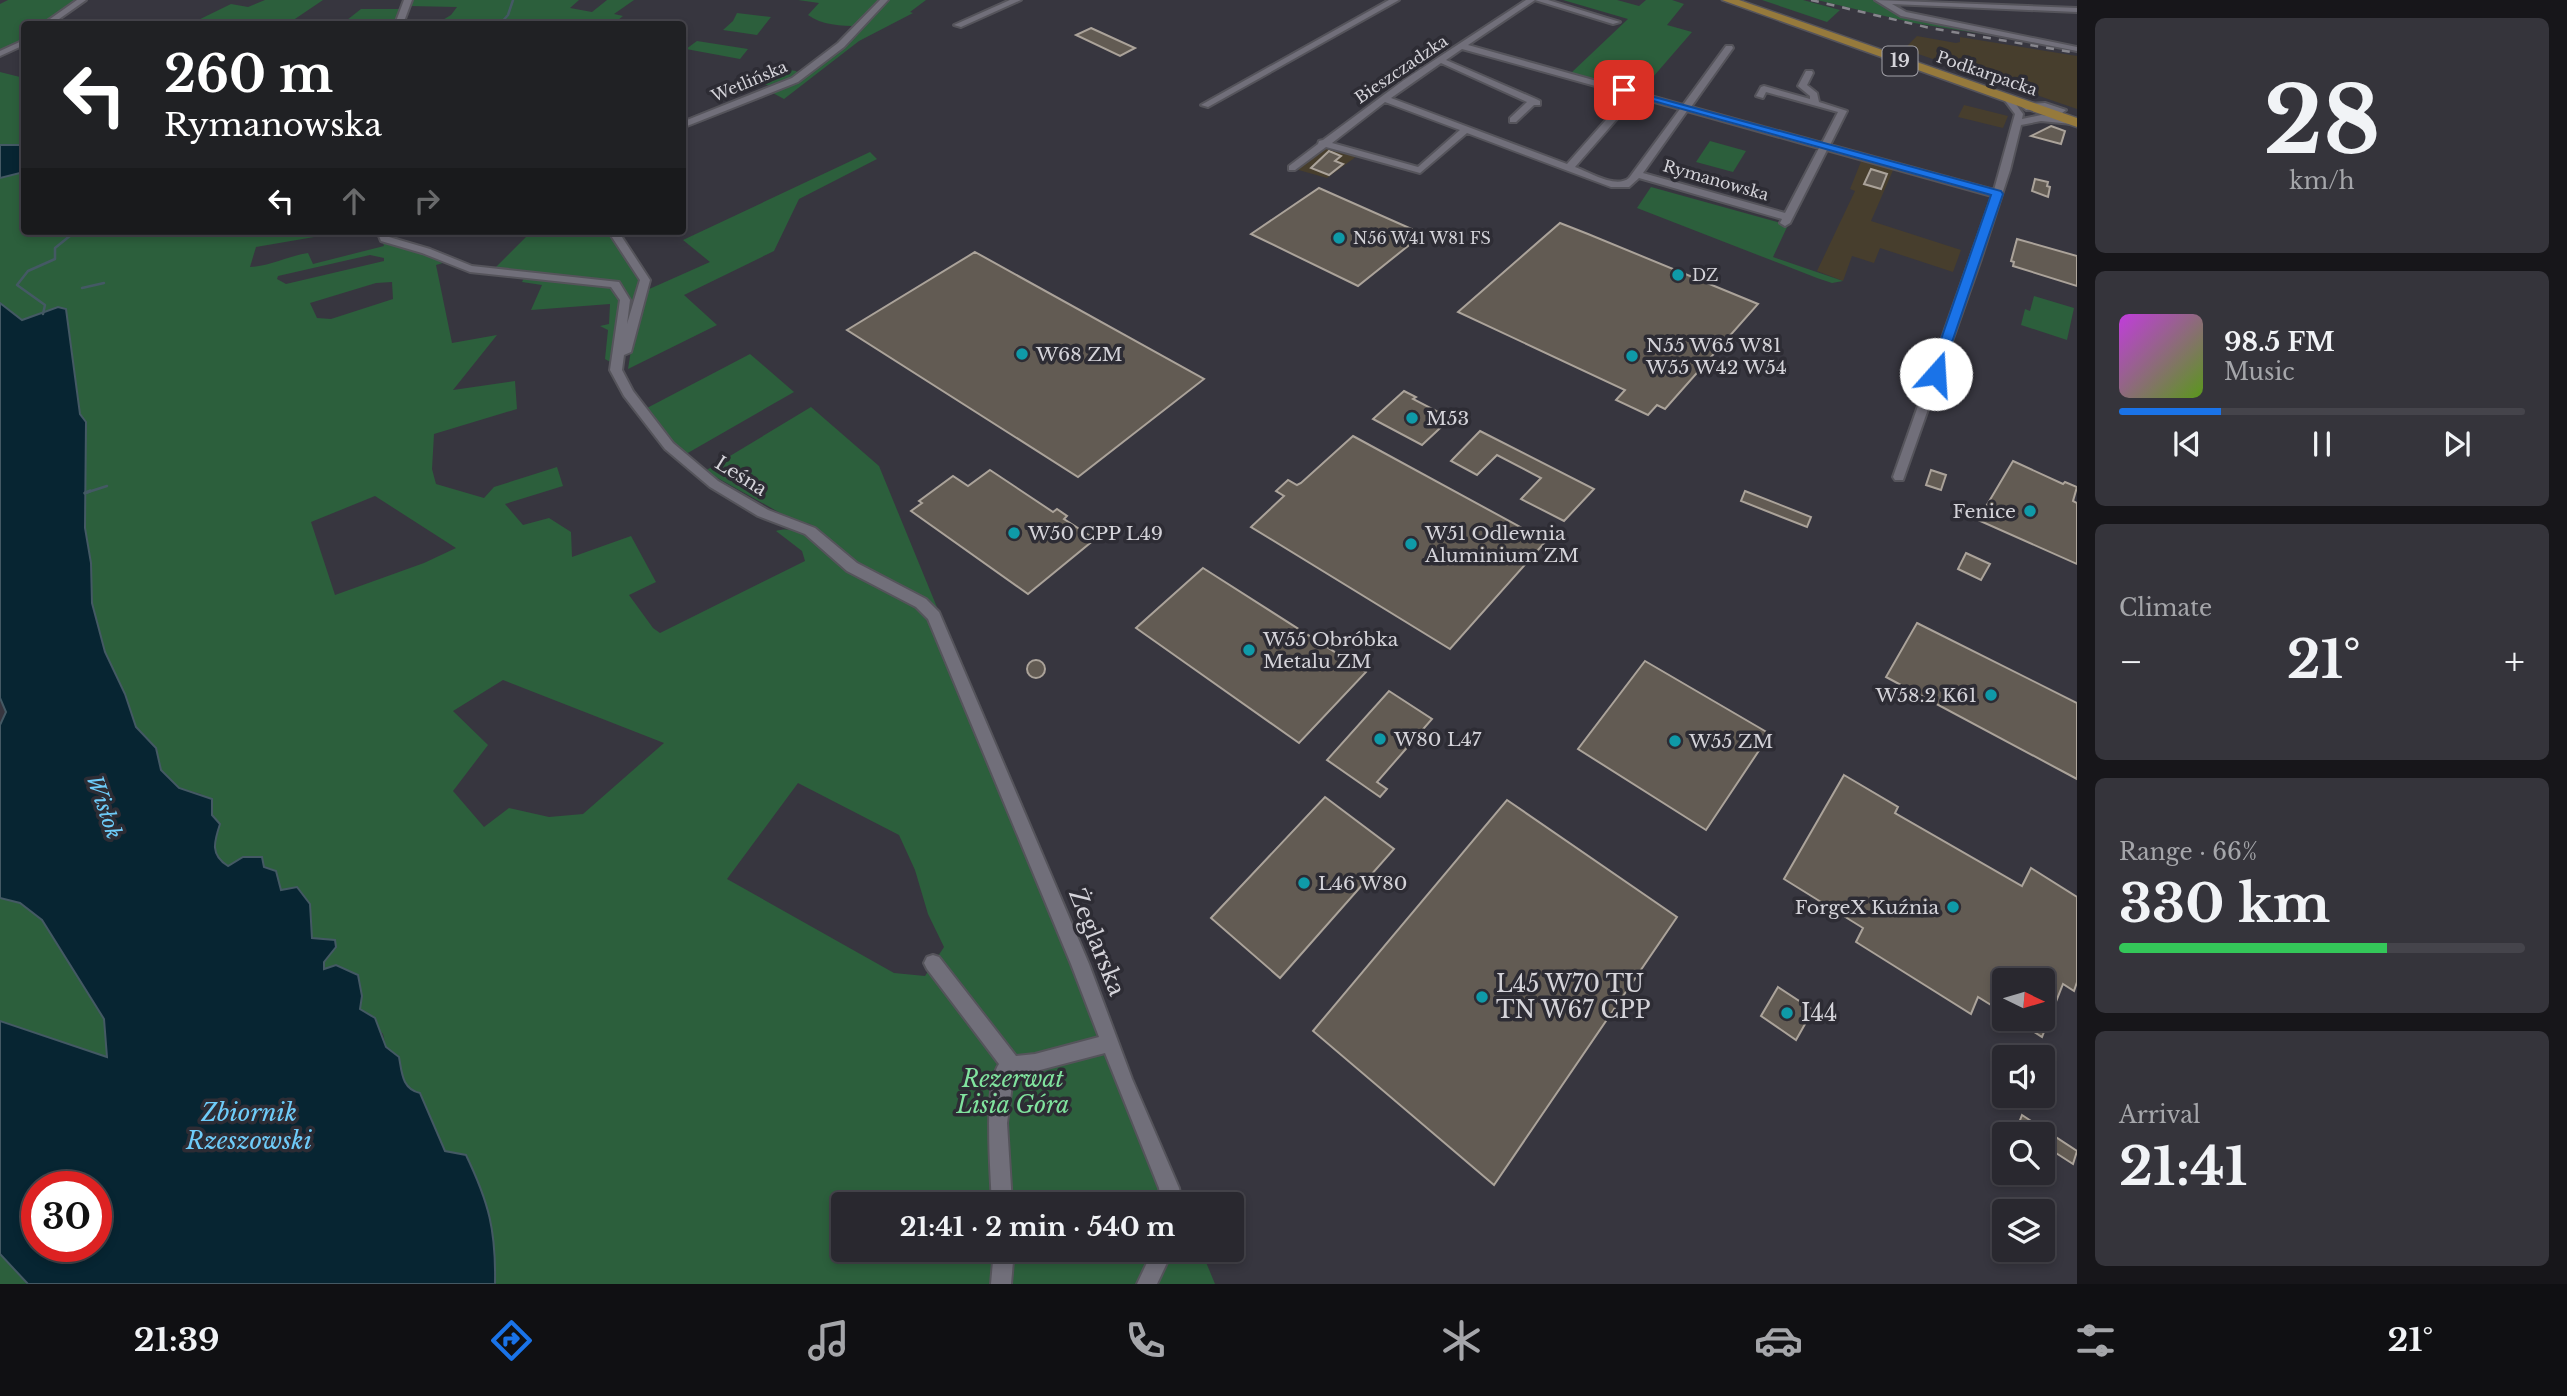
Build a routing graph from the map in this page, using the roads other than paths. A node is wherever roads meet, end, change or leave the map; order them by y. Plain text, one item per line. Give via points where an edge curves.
1 (82, 0) edge
2 (408, 0) edge
3 (884, 0) edge
4 (1017, 0) edge
5 (1395, 0) edge
6 (1531, 0) edge
7 (1539, 0) edge
8 (1728, 0) edge
9 (1746, 0) edge
10 (1880, 1) edge
11 (2077, 10) edge
12 (51, 21) edge
13 (400, 21) edge
14 (1616, 22) dead end
15 (958, 25) dead end
16 (21, 44) edge
17 (1464, 47) junction
18 (1729, 48) dead end
19 (2077, 49) edge
20 (0, 54) edge
21 (1440, 60) junction
22 (1809, 73) dead end
23 (1635, 93) junction
24 (1760, 96) dead end
25 (1384, 99) junction
26 (1815, 103) junction
27 (1205, 105) dead end
28 (1684, 107) junction
29 (2020, 108) junction
30 (1513, 120) dead end
31 (2076, 120) edge
32 (686, 123) edge
33 (1467, 129) junction
34 (1322, 143) junction
35 (1825, 145) junction
36 (1569, 167) junction
37 (1292, 168) dead end
38 (1637, 174) junction
39 (1997, 194) junction
40 (384, 235) edge
41 (616, 235) edge
42 (621, 381) junction
43 (1899, 477) dead end
44 (1037, 860) joint
45 (933, 963) dead end
46 (1110, 1043) junction
47 (1012, 1066) junction
48 (1002, 1192) edge
49 (1170, 1192) edge
50 (1003, 1262) edge
51 (1157, 1262) edge
52 (1001, 1284) edge
53 (1147, 1284) edge

1 - 12 street
2 - 13 street
3 - 32 street, Wetlińska via 841,45 795,80
4 - 15 street
5 - 27 street
6 - 17 street, Bieszczadzka
7 - 14 street
8 - 29 main road, Podkarpacka / 19
9 - 29 main road, Podkarpacka / 19
10 - 11 street
10 - 19 street via 1904,14
16 - 20 street
17 - 21 street, Bieszczadzka
17 - 23 street
18 - 28 street, Rymanowska
21 - 25 street, Bieszczadzka
21 - 30 street via 1535,102
22 - 26 street via 1802,86 1815,97
23 - 28 street
23 - 36 street
24 - 26 street, Rymanowska via 1764,89
25 - 33 street, Rymanowska
25 - 34 street, Bieszczadzka
26 - 35 street, Rymanowska via 1843,111
28 - 35 street
28 - 38 street, Rymanowska
29 - 31 main road, Podkarpacka / 19
29 - 31 main road, Podkarpacka / 19 via 2062,110
29 - 39 street
33 - 34 street via 1420,170
33 - 36 street, Rymanowska
34 - 37 street, Bieszczadzka
35 - 38 street, Rymanowska via 1786,220
35 - 39 street
36 - 38 street, Rymanowska via 1623,186
39 - 43 street
40 - 42 street via 394,243 470,269 615,284 625,300 616,370
41 - 42 street via 645,280
42 - 44 street, Leśna via 655,432 714,484 763,513 810,531 852,567 928,608 956,663
44 - 46 street, Żeglarska
45 - 47 street
46 - 47 street
46 - 49 street, Żeglarska
47 - 48 street via 1004,1072 998,1104
50 - 52 street
51 - 53 street

